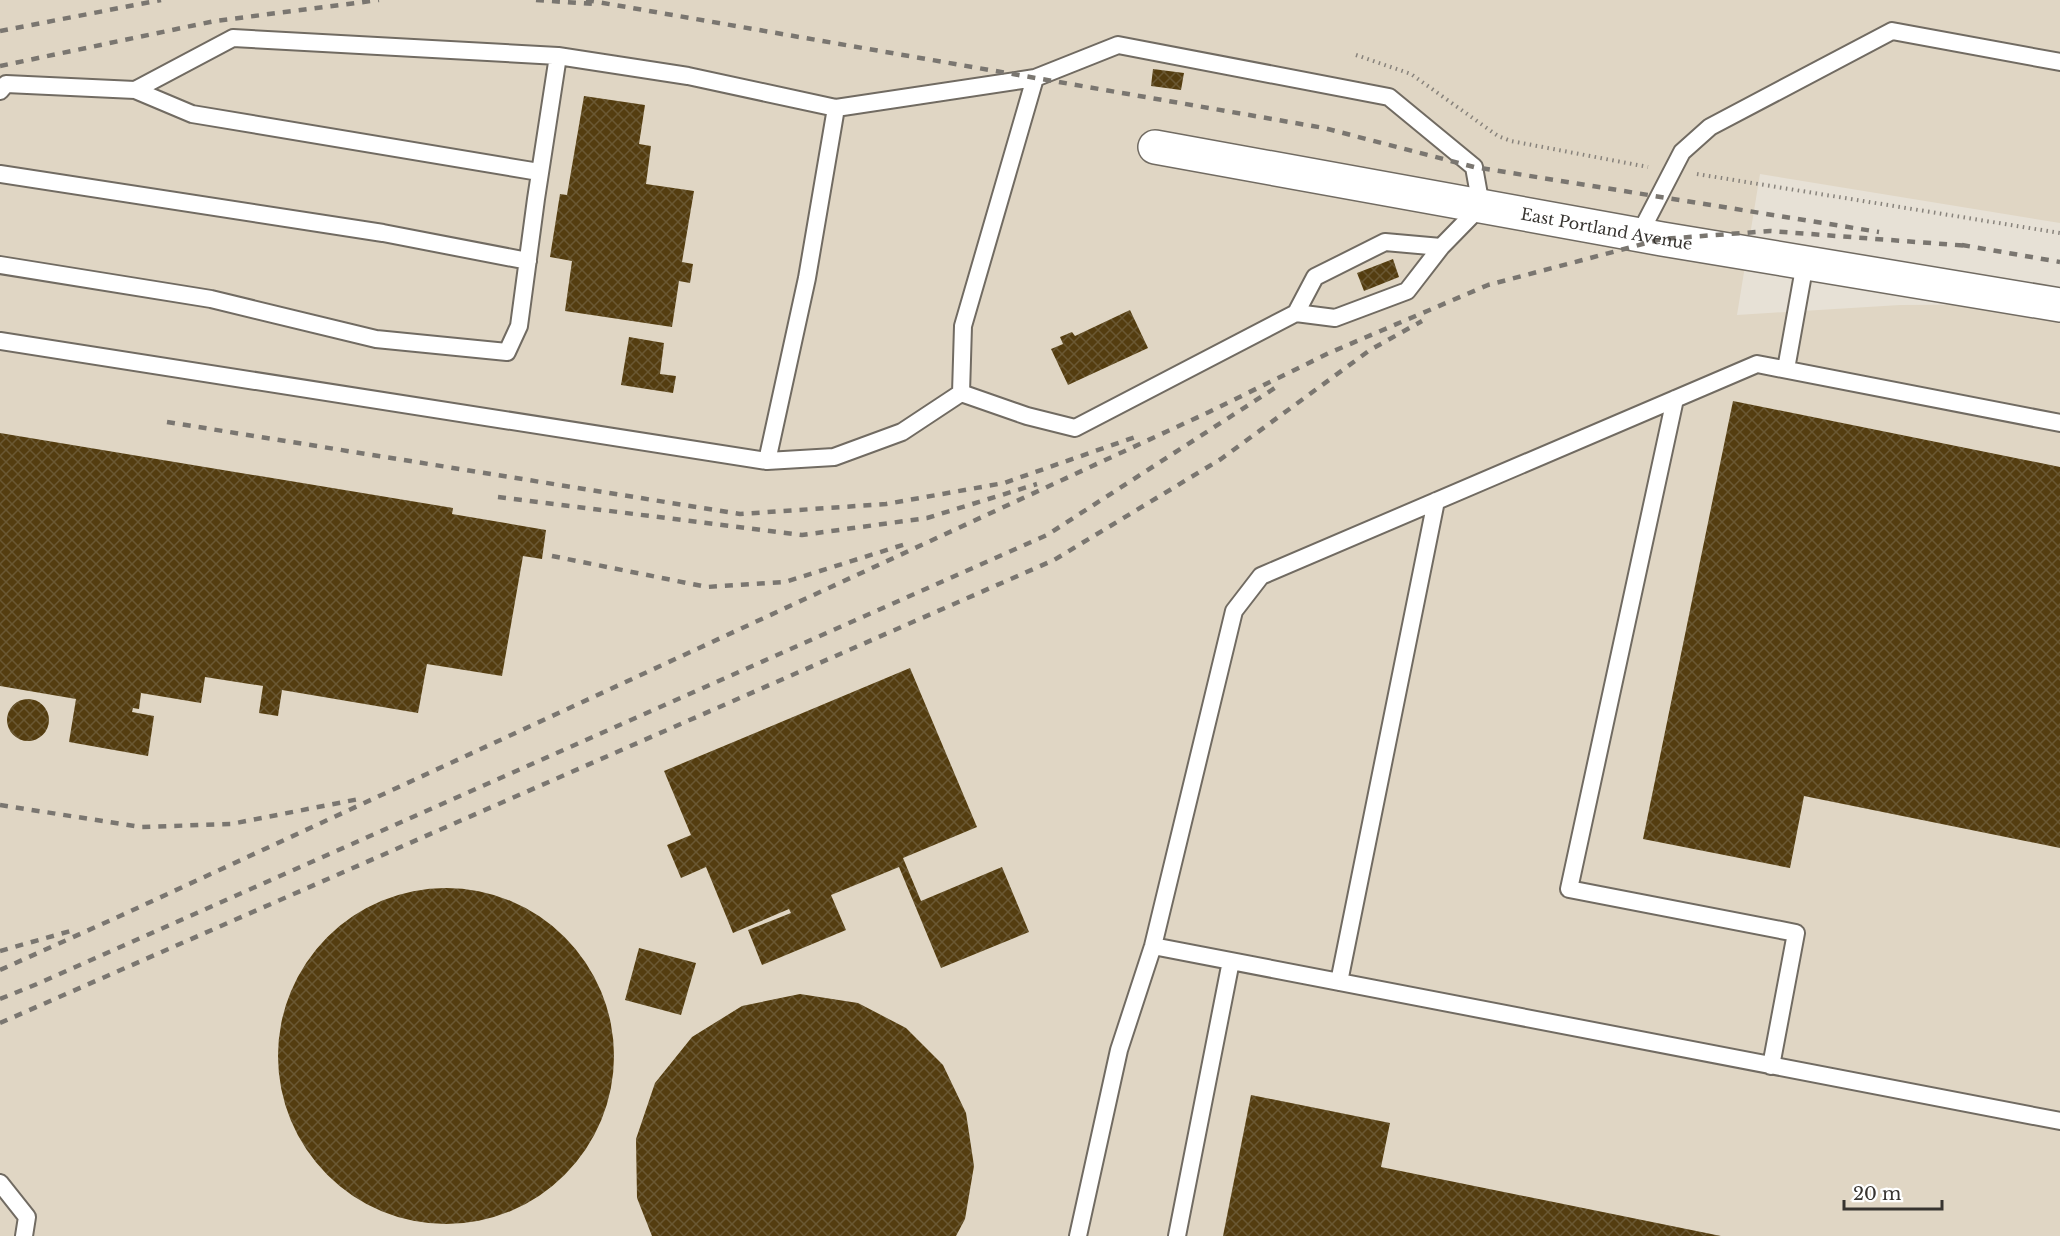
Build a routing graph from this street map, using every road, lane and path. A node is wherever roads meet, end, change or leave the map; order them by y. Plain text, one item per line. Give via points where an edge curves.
1 (1356, 55) dead end
2 (558, 56) junction
3 (2060, 62) edge
4 (1035, 78) junction
5 (135, 90) junction
6 (0, 91) edge
7 (836, 108) junction
8 (1155, 147) dead end
9 (1626, 164) dead end
10 (539, 172) junction
11 (0, 174) edge
12 (1738, 180) dead end
13 (1481, 206) junction
14 (2060, 233) edge
15 (1639, 235) junction
16 (1441, 247) junction
17 (528, 261) junction
18 (1805, 263) junction
19 (0, 265) edge
20 (2060, 305) edge
21 (1296, 313) junction
22 (0, 341) edge
23 (1786, 369) junction
24 (961, 393) junction
25 (1676, 399) junction
26 (2060, 423) edge
27 (767, 460) junction
28 (1436, 501) junction
29 (1153, 946) junction
30 (1231, 961) junction
31 (1339, 982) junction
32 (1771, 1066) junction
33 (2060, 1121) edge
34 (0, 1183) edge
35 (24, 1236) edge
36 (1078, 1236) edge
37 (1177, 1236) edge

1 - 9 path via 1411,74 1498,136
2 - 5 lane via 233,38
2 - 7 lane via 688,76
2 - 10 lane
3 - 15 lane via 1892,31 1710,127 1682,152
4 - 7 lane
4 - 13 lane via 1118,45 1389,97 1474,167
4 - 24 lane via 963,326
5 - 6 lane via 6,84
5 - 10 lane via 192,114
7 - 27 lane via 807,278
8 - 13 street, East Portland Avenue
10 - 17 lane
11 - 17 lane via 383,233
12 - 14 path
13 - 15 street, East Portland Avenue
13 - 16 lane
15 - 18 street, East Portland Avenue
16 - 21 lane via 1407,291 1335,318
16 - 21 lane via 1385,242 1315,277
17 - 19 lane via 519,326 507,352 376,339 211,299
18 - 20 street, East Portland Avenue
18 - 23 lane
21 - 24 lane via 1075,428
22 - 27 lane
23 - 25 lane via 1757,364
23 - 26 lane
24 - 27 lane via 902,432 834,457
25 - 28 lane
25 - 32 lane via 1569,888 1796,933
28 - 29 lane via 1261,576 1234,611
28 - 31 lane
29 - 30 lane
29 - 36 lane via 1119,1050
30 - 31 lane
30 - 37 lane
31 - 32 lane
32 - 33 lane
34 - 35 lane via 27,1217

